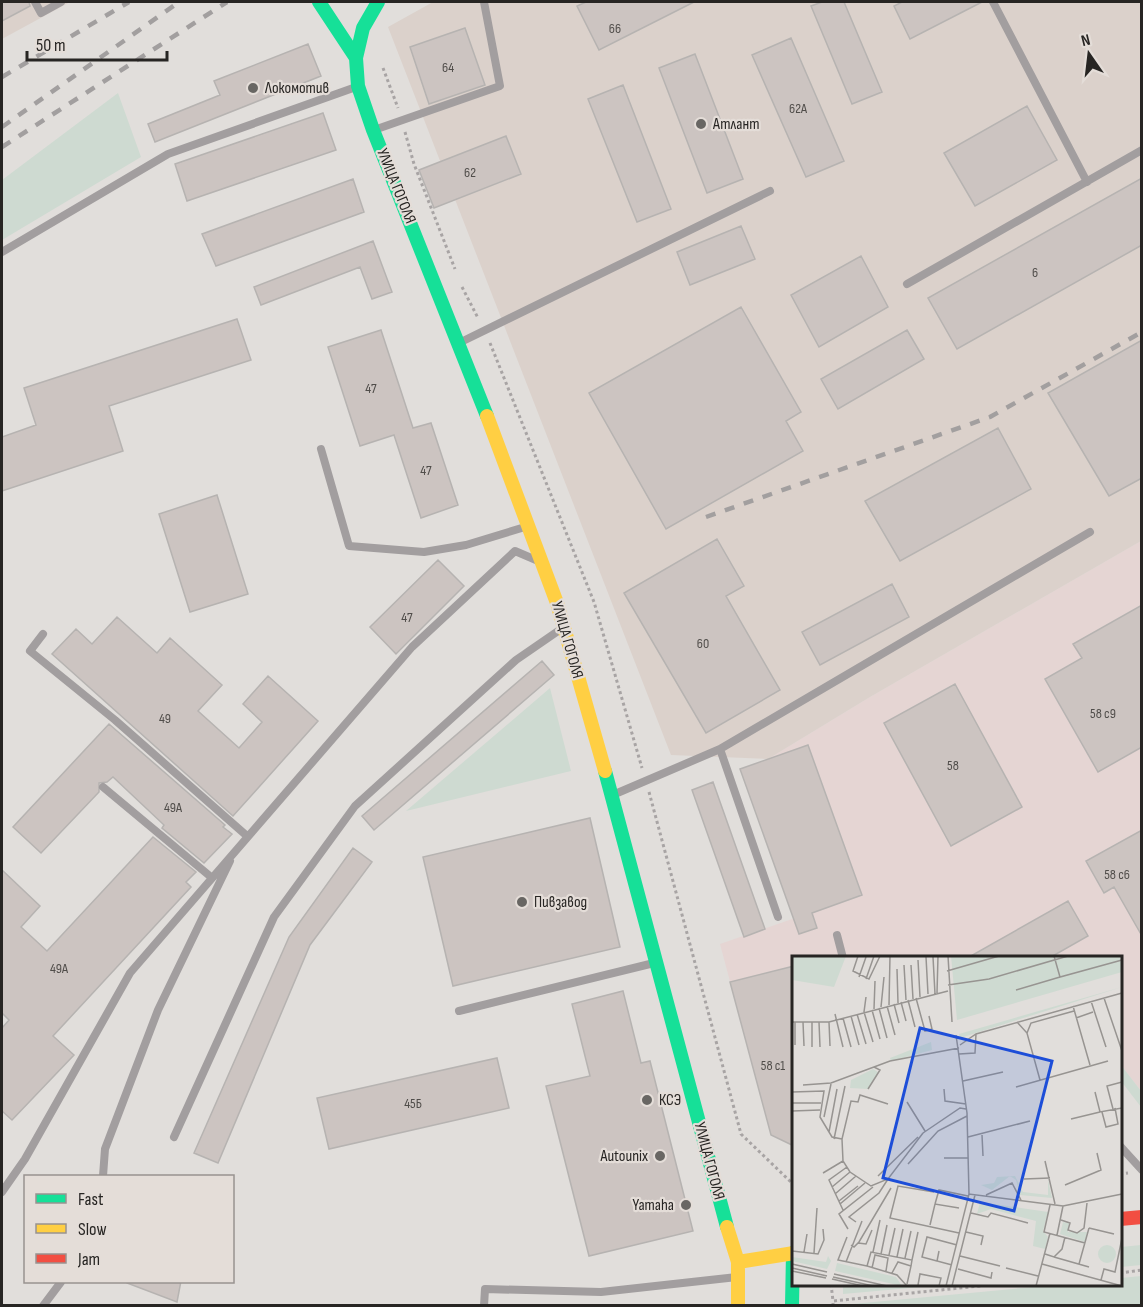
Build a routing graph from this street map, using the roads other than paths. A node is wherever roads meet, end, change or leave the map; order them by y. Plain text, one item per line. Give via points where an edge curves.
1 (35, 2) edge
2 (62, 2) edge
3 (320, 2) edge
4 (378, 2) edge
5 (483, 2) edge
6 (993, 2) edge
7 (356, 58) junction
8 (358, 86) junction
9 (374, 130) junction
10 (1142, 150) edge
11 (1087, 182) junction
12 (770, 191) dead end
13 (2, 252) edge
14 (906, 284) dead end
15 (460, 343) junction
16 (321, 449) dead end
17 (529, 526) junction
18 (1090, 532) dead end
19 (542, 563) junction
20 (564, 627) junction
21 (43, 634) dead end
22 (720, 749) junction
23 (103, 787) dead end
24 (612, 795) junction
25 (247, 836) junction
26 (235, 850) junction
27 (211, 877) junction
28 (778, 917) dead end
29 (837, 935) dead end
30 (843, 956) edge
31 (656, 963) junction
32 (459, 1011) dead end
33 (174, 1137) dead end
34 (1122, 1148) edge
35 (1142, 1170) edge
36 (103, 1175) edge
37 (2, 1192) edge
38 (1142, 1217) edge
39 (1122, 1219) edge
40 (792, 1253) edge
41 (738, 1262) junction
42 (738, 1277) junction
43 (60, 1283) edge
44 (792, 1286) edge
45 (43, 1305) edge
46 (484, 1305) edge
47 (738, 1305) edge
48 (792, 1305) edge

1 - 2 lane via 41,13
3 - 7 street, УЛИЦА ГОГОЛЯ
4 - 7 street via 363,28
5 - 9 lane via 500,86
6 - 11 lane
7 - 8 street, УЛИЦА ГОГОЛЯ
8 - 9 street, УЛИЦА ГОГОЛЯ
8 - 13 lane via 168,154
9 - 15 street, УЛИЦА ГОГОЛЯ
10 - 11 lane
11 - 14 lane
12 - 15 lane
15 - 17 street, УЛИЦА ГОГОЛЯ
16 - 17 lane via 349,546 424,552 466,545
17 - 19 street, УЛИЦА ГОГОЛЯ
18 - 22 lane
19 - 20 street, УЛИЦА ГОГОЛЯ
19 - 25 lane via 515,551 486,576 412,647
20 - 24 street, УЛИЦА ГОГОЛЯ
20 - 33 lane via 516,660 355,806 274,917
21 - 25 lane via 30,651
22 - 24 lane
22 - 28 lane
23 - 27 lane
24 - 31 street, УЛИЦА ГОГОЛЯ
25 - 26 lane
26 - 27 lane
26 - 36 lane via 158,1010 105,1149
27 - 37 lane via 130,973 25,1159
29 - 30 lane
31 - 32 lane
31 - 41 street, УЛИЦА ГОГОЛЯ
34 - 35 lane
38 - 39 street
40 - 41 street
41 - 42 street, УЛИЦА ГОГОЛЯ
42 - 46 lane via 601,1292 485,1289
42 - 47 street, УЛИЦА ГОГОЛЯ
43 - 45 lane
44 - 48 street

